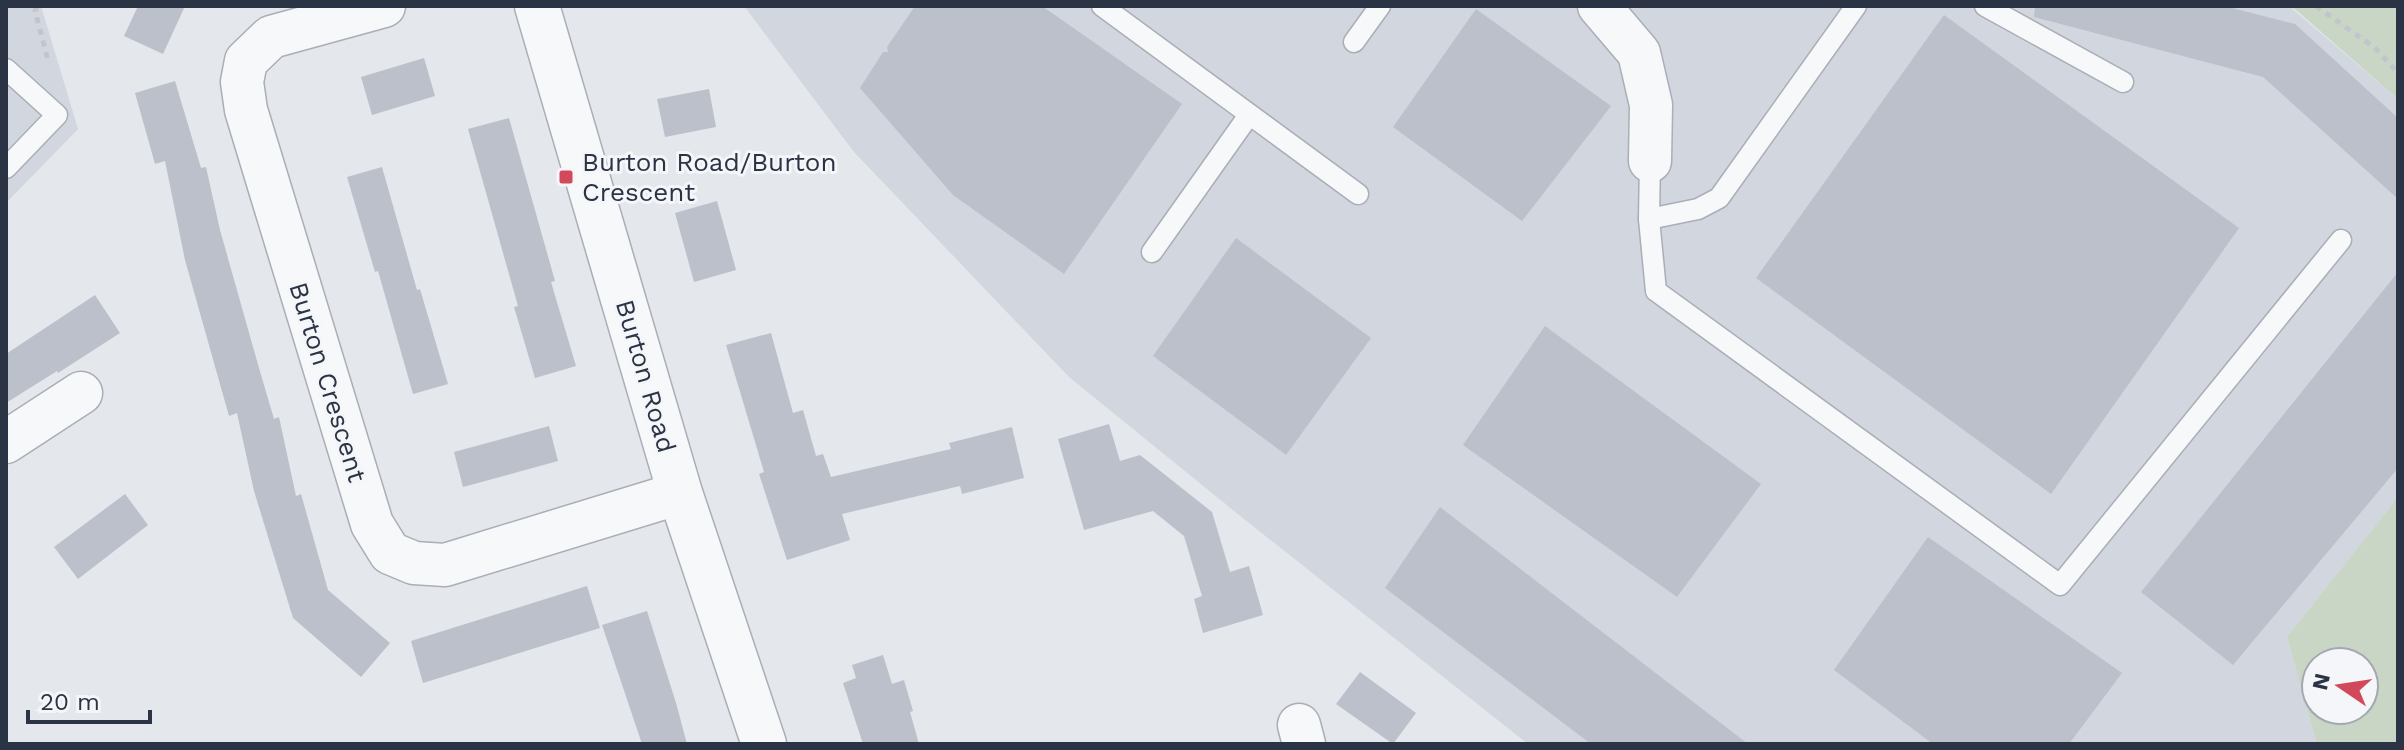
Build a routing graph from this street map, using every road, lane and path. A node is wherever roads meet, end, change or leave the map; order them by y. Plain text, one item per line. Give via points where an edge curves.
1 (384, 6) edge
2 (537, 6) edge
3 (1102, 6) edge
4 (1380, 6) edge
5 (1856, 6) edge
6 (1985, 6) edge
7 (2316, 6) edge
8 (1607, 8) edge
9 (1354, 42) dead end
10 (6, 69) edge
11 (2398, 73) edge
12 (2123, 82) dead end
13 (1249, 115) junction
14 (1650, 161) joint
15 (6, 168) edge
16 (1358, 194) dead end
17 (1649, 219) junction
18 (2341, 240) dead end
19 (1152, 252) dead end
20 (81, 393) dead end
21 (6, 442) edge
22 (680, 493) junction
23 (764, 744) edge

1 - 22 street, Burton Crescent via 271,37 246,61 242,82 246,110 372,524 390,553 414,563 445,565
2 - 22 street, Burton Road
3 - 13 lane
4 - 9 lane
5 - 17 lane via 1719,198 1698,209
6 - 12 lane
7 - 11 path via 2374,47
8 - 14 street via 1639,53 1651,105
10 - 15 lane via 57,115
13 - 16 lane
13 - 19 lane
14 - 17 lane
17 - 18 lane via 1656,291 2060,585
20 - 21 street
22 - 23 street, Burton Road

